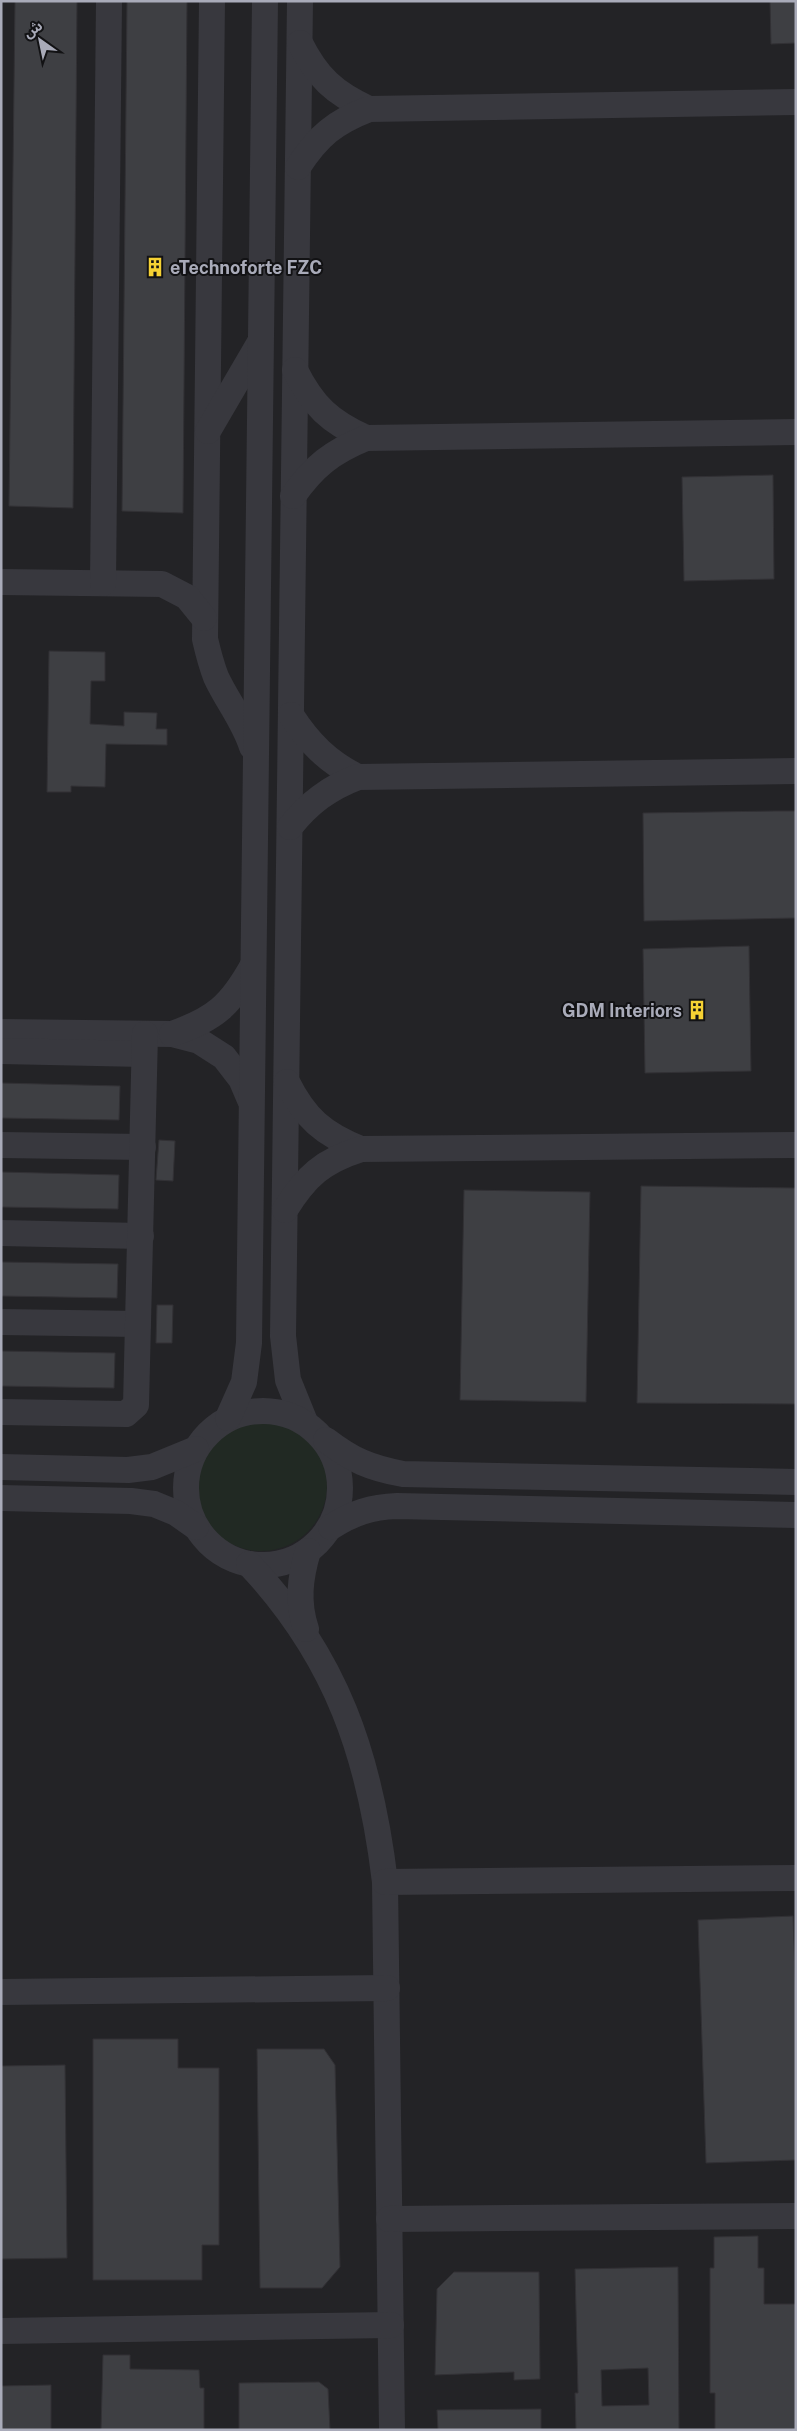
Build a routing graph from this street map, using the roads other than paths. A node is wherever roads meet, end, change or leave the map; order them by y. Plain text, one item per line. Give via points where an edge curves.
1 (109, 1) edge
2 (212, 1) edge
3 (265, 1) edge
4 (300, 1) edge
5 (299, 42) junction
6 (796, 102) edge
7 (369, 109) junction
8 (298, 167) junction
9 (261, 341) junction
10 (295, 370) junction
11 (796, 432) edge
12 (207, 434) junction
13 (366, 438) junction
14 (293, 496) junction
15 (205, 551) junction
16 (1, 582) edge
17 (102, 583) junction
18 (162, 584) junction
19 (204, 618) junction
20 (291, 715) junction
21 (256, 760) junction
22 (796, 771) edge
23 (358, 777) junction
24 (290, 827) junction
25 (254, 964) junction
26 (1, 1032) edge
27 (172, 1034) junction
28 (144, 1044) junction
29 (1, 1052) edge
30 (286, 1081) junction
31 (252, 1106) junction
32 (1, 1145) edge
33 (796, 1145) edge
34 (143, 1147) junction
35 (361, 1149) junction
36 (285, 1210) junction
37 (1, 1233) edge
38 (141, 1236) junction
39 (1, 1322) edge
40 (138, 1324) junction
41 (1, 1412) edge
42 (228, 1418) junction
43 (315, 1430) junction
44 (196, 1449) junction
45 (1, 1467) edge
46 (796, 1482) edge
47 (1, 1498) edge
48 (796, 1515) edge
49 (196, 1527) junction
50 (331, 1527) junction
51 (308, 1551) junction
52 (249, 1564) junction
53 (310, 1641) junction
54 (796, 1878) edge
55 (385, 1882) junction
56 (387, 1988) junction
57 (1, 1992) edge
58 (796, 2216) edge
59 (389, 2219) junction
60 (391, 2325) junction
61 (1, 2331) edge
62 (392, 2430) edge

1 - 17 street
2 - 12 street
3 - 9 street
4 - 5 street
5 - 7 street via 326,83
5 - 8 street
6 - 7 street
7 - 8 street via 327,130
8 - 10 street
9 - 12 street
9 - 21 street
10 - 13 street via 307,393 323,412
10 - 14 street
11 - 13 street
12 - 15 street
13 - 14 street via 324,460
14 - 20 street
15 - 18 street via 186,570
15 - 19 street
16 - 17 street
17 - 18 street
18 - 19 street via 187,597
19 - 21 street via 210,659 239,716
20 - 23 street via 319,752
20 - 24 street
21 - 25 street
22 - 23 street
23 - 24 street via 319,796
24 - 30 street
25 - 27 street via 240,989 221,1010 198,1025
25 - 31 street
26 - 28 street
27 - 28 street
27 - 31 street via 199,1041 224,1057 242,1079
28 - 29 street
28 - 34 street
30 - 35 street via 298,1105 316,1124 337,1139
30 - 36 street
31 - 42 street via 248,1363 241,1392
32 - 34 street
33 - 35 street
34 - 38 street
35 - 36 street via 337,1157 316,1170 298,1188
36 - 43 street via 284,1358 288,1380
37 - 38 street
38 - 40 street
39 - 40 street
40 - 41 street via 137,1398 132,1411 119,1415
42 - 43 street via 268,1410 287,1414
42 - 44 street via 210,1431
43 - 46 street via 348,1457 374,1469 403,1474
43 - 50 street via 336,1459 341,1482 339,1505
44 - 45 street via 152,1467 128,1470
44 - 49 street via 188,1468 185,1488 188,1508
47 - 49 street via 154,1504 176,1513
48 - 50 street via 397,1506 374,1507
49 - 52 street via 210,1544 228,1557
50 - 51 street
51 - 52 street via 290,1561
51 - 53 street via 300,1596
52 - 53 street via 276,1594
53 - 55 street via 334,1686 369,1782
54 - 55 street
55 - 56 street
56 - 57 street
56 - 59 street
58 - 59 street
59 - 60 street
60 - 61 street
60 - 62 street

